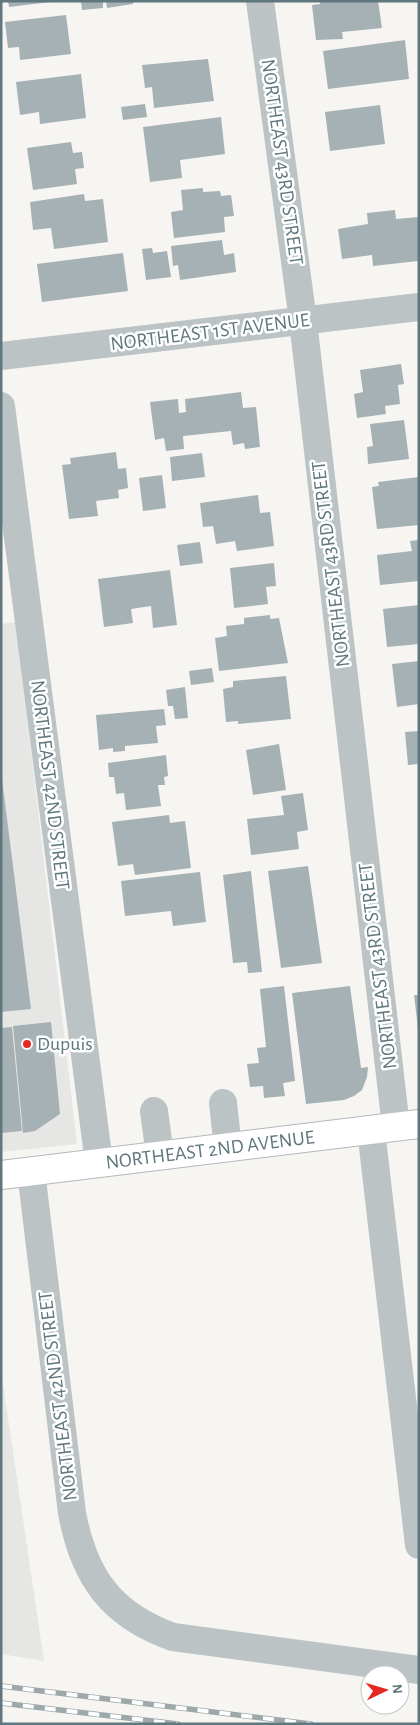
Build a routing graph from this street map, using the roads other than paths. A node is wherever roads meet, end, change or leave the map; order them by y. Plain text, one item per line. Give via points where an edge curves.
1 (260, 1) edge
2 (419, 307) edge
3 (303, 321) junction
4 (1, 356) edge
5 (1, 406) edge
6 (224, 1103) dead end
7 (154, 1111) dead end
8 (395, 1127) edge
9 (228, 1148) junction
10 (160, 1156) junction
11 (99, 1164) junction
12 (31, 1171) junction
13 (1, 1175) edge
14 (419, 1545) edge
15 (419, 1670) edge

1 - 3 street, NORTHEAST 43RD STREET
2 - 3 street, NORTHEAST 1ST AVENUE
3 - 4 street, NORTHEAST 1ST AVENUE
3 - 8 street, NORTHEAST 43RD STREET
5 - 11 street, NORTHEAST 42ND STREET
6 - 9 street
7 - 10 street
8 - 9 main road, NORTHEAST 2ND AVENUE
8 - 14 street, NORTHEAST 43RD STREET
9 - 10 main road, NORTHEAST 2ND AVENUE
10 - 11 main road, NORTHEAST 2ND AVENUE
11 - 12 main road, NORTHEAST 2ND AVENUE
12 - 13 main road, NORTHEAST 2ND AVENUE
12 - 15 street, NORTHEAST 42ND STREET via 76,1534 94,1579 119,1609 149,1629 173,1637

